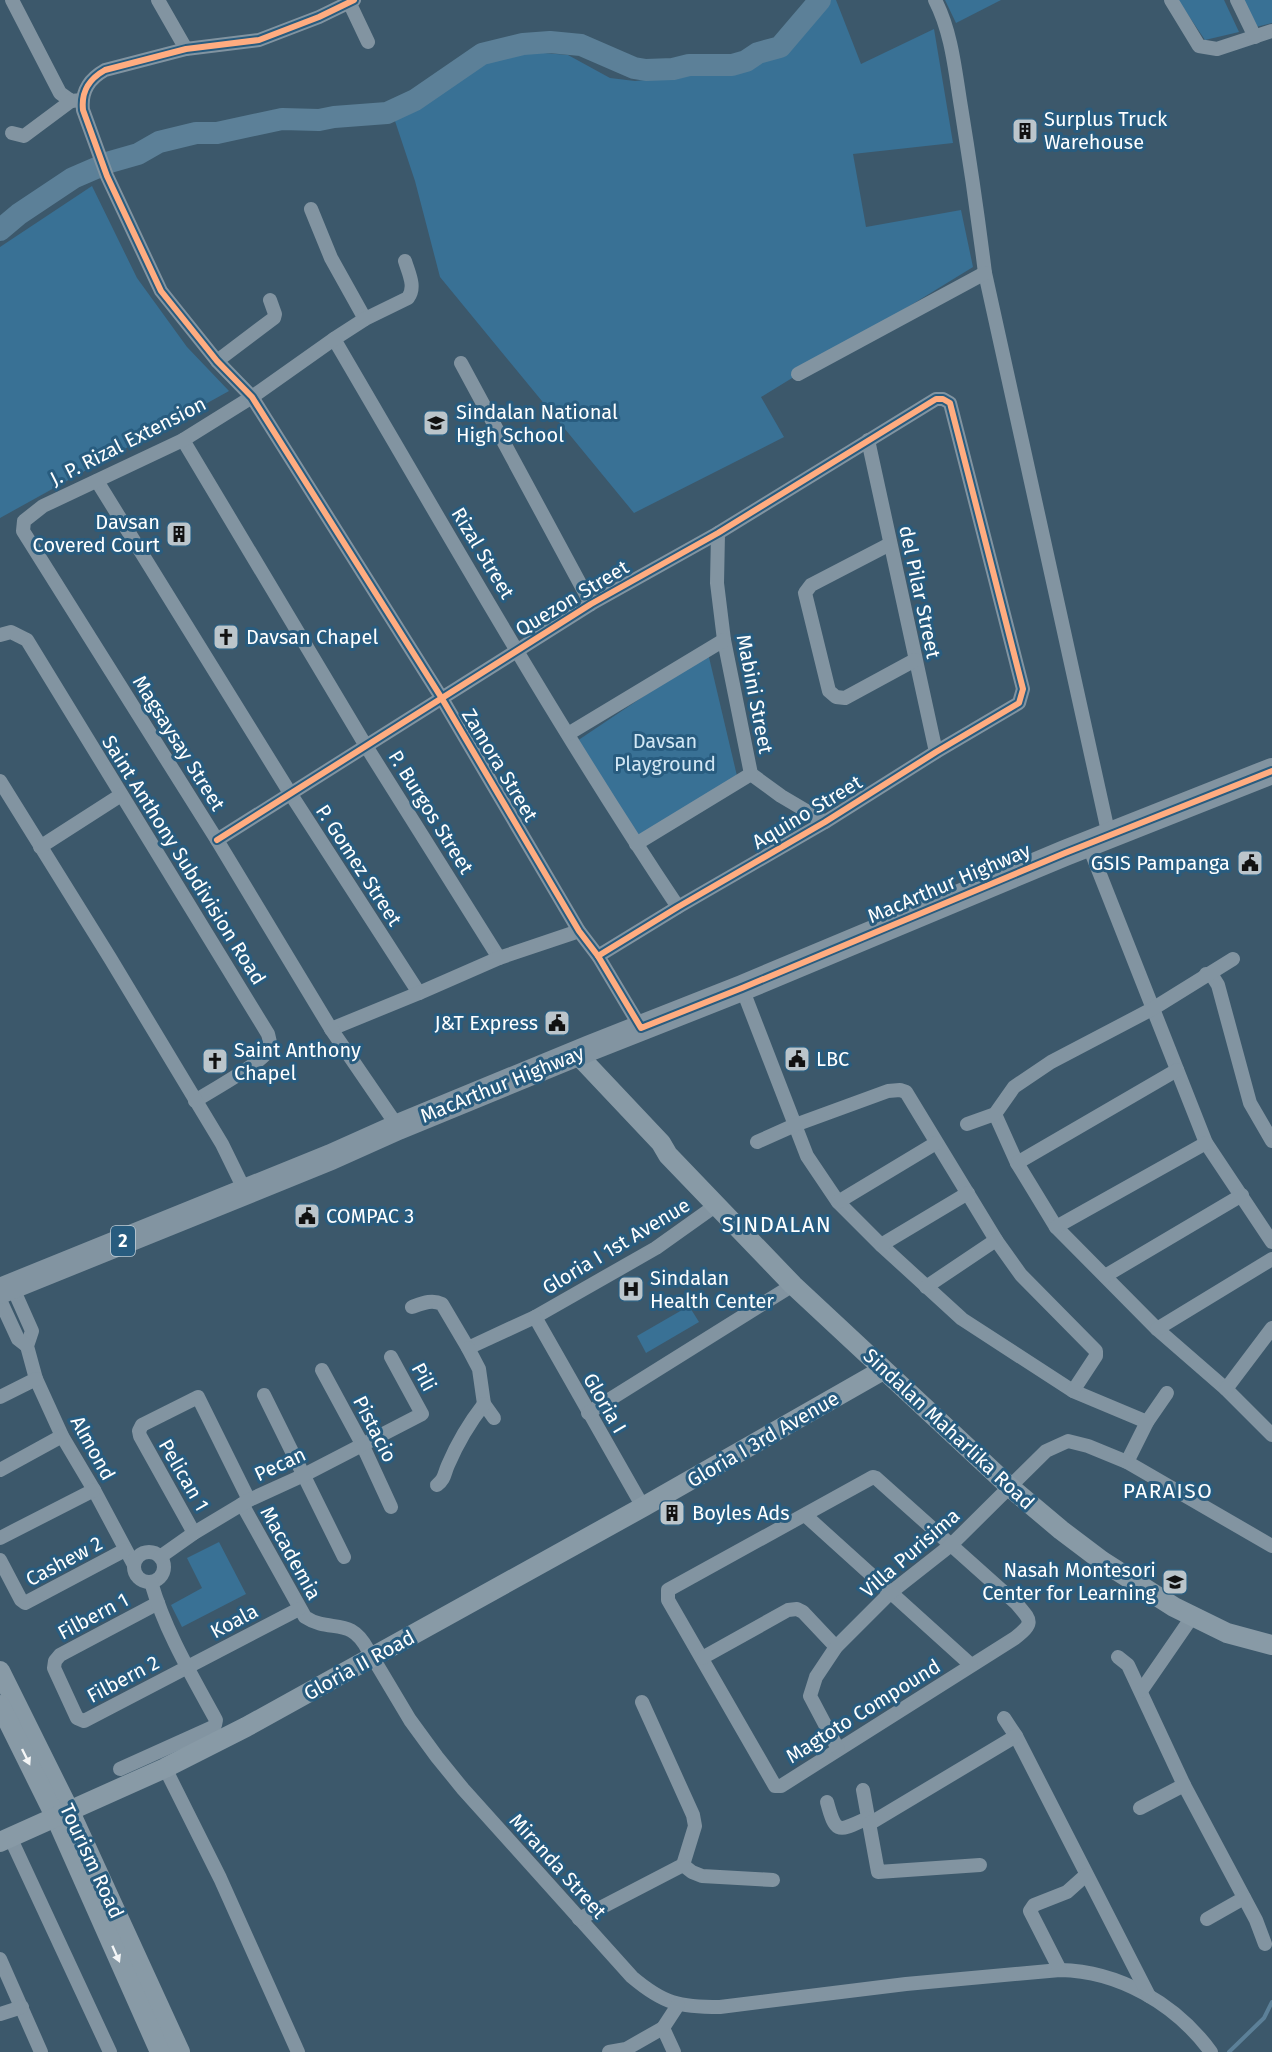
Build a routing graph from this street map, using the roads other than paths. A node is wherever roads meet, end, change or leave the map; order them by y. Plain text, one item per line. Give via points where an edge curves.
1 (12, 0) edge
2 (159, 0) edge
3 (935, 0) edge
4 (1171, 0) edge
5 (1237, 0) edge
6 (351, 1) edge
7 (1272, 31) edge
8 (1255, 37) junction
9 (368, 42) dead end
10 (186, 49) junction
11 (77, 101) junction
12 (12, 133) dead end
13 (311, 209) dead end
14 (405, 261) dead end
15 (985, 273) junction
16 (270, 300) dead end
17 (365, 319) junction
18 (334, 339) junction
19 (217, 362) junction
20 (461, 363) dead end
21 (798, 374) dead end
22 (252, 397) junction
23 (183, 440) junction
24 (868, 440) junction
25 (97, 481) junction
26 (23, 531) joint
27 (718, 533) junction
28 (890, 544) junction
29 (591, 604) junction
30 (0, 635) edge
31 (724, 640) junction
32 (517, 650) junction
33 (915, 660) junction
34 (1023, 689) joint
35 (441, 697) junction
36 (568, 734) junction
37 (366, 746) junction
38 (936, 752) junction
39 (1272, 771) edge
40 (751, 774) junction
41 (0, 781) edge
42 (290, 793) junction
43 (121, 795) junction
44 (825, 822) junction
45 (217, 840) junction
46 (1099, 840) junction
47 (636, 844) junction
48 (40, 847) junction
49 (678, 907) junction
50 (579, 931) junction
51 (598, 957) junction
52 (499, 958) junction
53 (1233, 959) dead end
54 (1206, 974) junction
55 (742, 988) junction
56 (419, 993) junction
57 (1154, 1008) junction
58 (641, 1028) junction
59 (331, 1029) junction
60 (573, 1056) junction
61 (1177, 1070) junction
62 (195, 1101) junction
63 (995, 1114) junction
64 (967, 1124) dead end
65 (795, 1125) junction
66 (399, 1127) junction
67 (1272, 1141) edge
68 (757, 1142) dead end
69 (936, 1143) junction
70 (1206, 1143) junction
71 (1017, 1163) junction
72 (245, 1191) junction
73 (968, 1193) junction
74 (1242, 1195) junction
75 (838, 1202) junction
76 (715, 1206) junction
77 (1056, 1227) junction
78 (996, 1240) junction
79 (1272, 1242) edge
80 (880, 1245) junction
81 (1272, 1259) edge
82 (1105, 1276) junction
83 (793, 1285) junction
84 (926, 1287) junction
85 (4, 1292) edge
86 (412, 1307) dead end
87 (535, 1317) junction
88 (1272, 1328) edge
89 (1157, 1329) junction
90 (468, 1348) junction
91 (391, 1357) dead end
92 (322, 1370) dead end
93 (883, 1370) junction
94 (36, 1379) junction
95 (1226, 1389) junction
96 (1073, 1391) junction
97 (1167, 1393) dead end
98 (264, 1395) dead end
99 (0, 1397) edge
100 (484, 1404) junction
101 (588, 1413) junction
102 (422, 1414) joint
103 (494, 1418) dead end
104 (1147, 1422) junction
105 (1272, 1435) edge
106 (62, 1436) junction
107 (140, 1436) joint
108 (362, 1444) junction
109 (1127, 1462) junction
110 (0, 1470) edge
111 (304, 1476) junction
112 (437, 1485) dead end
113 (1011, 1488) junction
114 (94, 1490) junction
115 (245, 1502) junction
116 (391, 1507) dead end
117 (643, 1507) junction
118 (806, 1515) junction
119 (194, 1533) junction
120 (0, 1538) edge
121 (951, 1545) junction
122 (1272, 1546) edge
123 (125, 1550) junction
124 (160, 1557) junction
125 (344, 1557) dead end
126 (0, 1560) edge
127 (134, 1566) junction
128 (151, 1582) junction
129 (890, 1593) junction
130 (158, 1603) junction
131 (299, 1609) junction
132 (1192, 1617) junction
133 (1268, 1644) edge
134 (836, 1647) junction
135 (371, 1654) junction
136 (1118, 1657) dead end
137 (702, 1658) junction
138 (971, 1665) junction
139 (187, 1667) junction
140 (0, 1671) edge
141 (1141, 1691) junction
142 (642, 1702) dead end
143 (0, 1705) edge
144 (77, 1718) joint
145 (1004, 1718) dead end
146 (1016, 1736) junction
147 (838, 1749) junction
148 (165, 1768) junction
149 (120, 1769) dead end
150 (1184, 1785) junction
151 (862, 1790) dead end
152 (827, 1802) dead end
153 (1140, 1808) dead end
154 (63, 1815) junction
155 (868, 1821) junction
156 (5, 1839) edge
157 (683, 1864) junction
158 (980, 1864) dead end
159 (1086, 1875) junction
160 (773, 1880) dead end
161 (1244, 1898) junction
162 (579, 1919) junction
163 (1207, 1919) dead end
164 (1265, 1944) dead end
165 (0, 1959) edge
166 (1060, 1970) junction
167 (1149, 1996) junction
168 (678, 2005) junction
169 (22, 2007) junction
170 (0, 2014) edge
171 (663, 2028) junction
172 (41, 2052) edge
173 (110, 2052) edge
174 (160, 2052) edge
175 (180, 2052) edge
176 (298, 2052) edge
177 (609, 2052) edge
178 (674, 2052) edge
179 (1211, 2052) edge

1 - 11 street via 60,93
2 - 10 street
3 - 15 street via 943,14 953,54
4 - 8 street via 1199,46 1217,49
5 - 8 street
6 - 9 street
6 - 10 street via 259,40
7 - 8 street
10 - 11 street via 105,70 95,75
11 - 12 street via 24,136
11 - 19 street, Zamora Street via 161,291
13 - 17 street
14 - 17 street, J. P. Rizal Extension via 413,292
15 - 21 street
15 - 46 street
16 - 19 street via 274,318
17 - 18 street, J. P. Rizal Extension
18 - 22 street, J. P. Rizal Extension
18 - 32 street, Rizal Street
19 - 22 street, Zamora Street
20 - 29 street
22 - 23 street, J. P. Rizal Extension
22 - 35 street, Zamora Street
23 - 25 street, J. P. Rizal Extension
23 - 37 street, P. Burgos Street
24 - 27 street, Quezon Street
24 - 28 street, del Pilar Street
24 - 34 street, Quezon Street via 936,399 950,403
25 - 26 street, J. P. Rizal Extension via 31,514 24,521
25 - 42 street, P. Gomez Street
26 - 45 street, Magsaysay Street
27 - 29 street, Quezon Street
27 - 31 street, Mabini Street via 717,583
28 - 33 street, del Pilar Street
28 - 33 street via 811,585 805,593 829,691 836,697 845,698
29 - 32 street, Quezon Street
30 - 43 street, Saint Anthony Subdivision Road via 11,632 27,640
31 - 36 street
31 - 40 street, Mabini Street
32 - 35 street, Quezon Street
32 - 36 street, Rizal Street
33 - 38 street, del Pilar Street
34 - 38 street, Aquino Street via 1019,703
35 - 37 street, Quezon Street
35 - 50 street, Zamora Street
36 - 47 street, Rizal Street
37 - 42 street, Quezon Street
37 - 52 street, P. Burgos Street
38 - 44 street, Aquino Street
39 - 46 highway, MacArthur Highway / 2
40 - 44 street, Mabini Street
40 - 47 street
41 - 48 street
42 - 45 street, Quezon Street
42 - 56 street, P. Gomez Street
43 - 48 street
43 - 62 street, Saint Anthony Subdivision Road via 268,1034 271,1046 248,1068
44 - 49 street, Aquino Street
45 - 59 street, Magsaysay Street
46 - 55 highway, MacArthur Highway / 2
46 - 57 street
47 - 49 street, Rizal Street
48 - 62 street
49 - 51 street, Aquino Street
50 - 51 street, Zamora Street
50 - 52 street
51 - 58 street, Zamora Street
52 - 56 street
53 - 54 street
54 - 57 street
54 - 67 street via 1218,984 1250,1103
55 - 58 highway, MacArthur Highway / 2
55 - 65 street
56 - 59 street
57 - 61 street
57 - 63 street via 1052,1062 1014,1088
58 - 60 highway, MacArthur Highway / 2
59 - 66 street, Magsaysay Street
60 - 66 highway, MacArthur Highway / 2
60 - 76 main road, Sindalan Maharlika Road via 629,1126 654,1151 668,1155
61 - 70 street
61 - 71 street
62 - 72 street
63 - 64 street
63 - 71 street
65 - 68 street
65 - 69 street via 900,1090 906,1092
65 - 75 street via 807,1156
66 - 72 highway, MacArthur Highway / 2
69 - 73 street
69 - 75 street
70 - 74 street
70 - 77 street
71 - 77 street
72 - 85 highway, MacArthur Highway / 2
73 - 78 street
73 - 80 street
74 - 79 street
74 - 82 street
75 - 80 street
76 - 83 main road, Sindalan Maharlika Road
76 - 87 street, Gloria I 1st Avenue via 656,1248
77 - 82 street
78 - 84 street
78 - 96 street via 1021,1275 1096,1350
80 - 84 street
81 - 89 street
82 - 89 street
83 - 93 main road, Sindalan Maharlika Road
83 - 101 street
84 - 96 street via 962,1319
85 - 94 street, Almond via 32,1331 27,1346
86 - 90 street via 436,1301 442,1304
87 - 90 street, Gloria I 1st Avenue
87 - 101 street, Gloria I
88 - 95 street
89 - 95 street
90 - 100 street via 479,1369
91 - 102 street, Pili
92 - 108 street, Pistacio
93 - 113 main road, Sindalan Maharlika Road
93 - 117 main road, Gloria I 3rd Avenue
94 - 99 street
94 - 106 street, Almond
95 - 105 street
96 - 104 street
97 - 104 street
98 - 111 street
100 - 103 street
100 - 112 street via 471,1421 444,1480
101 - 117 street, Gloria I
102 - 108 street, Pecan
104 - 109 street
106 - 110 street
106 - 114 street, Almond
107 - 115 street, Macademia via 142,1425 198,1397
107 - 119 street, Pelican 1
108 - 111 street, Pecan
108 - 116 street, Pistacio
109 - 113 street, Villa Purisima via 1068,1441 1047,1451
109 - 122 street, Villa Purisima
111 - 115 street, Pecan
111 - 125 street
113 - 121 street, Villa Purisima
113 - 132 main road, Sindalan Maharlika Road via 1102,1561
114 - 120 street
114 - 123 street, Almond
115 - 119 street, Pecan
115 - 131 street, Macademia
117 - 135 main road, Gloria II Road
118 - 121 street via 873,1477
118 - 129 street
118 - 137 street via 668,1590 668,1600
119 - 124 street, Pecan
121 - 129 street, Villa Purisima
121 - 138 street, Magtoto Compound via 1016,1603 1030,1622 1029,1628
123 - 126 street, Cashew 2 via 25,1603
123 - 127 street, Almond
124 - 127 street via 152,1552 142,1554
124 - 128 street via 164,1565 162,1575
127 - 128 street via 138,1578
128 - 130 street
129 - 134 street, Villa Purisima
129 - 138 street
130 - 139 street
130 - 144 street, Filbern 1 via 55,1661 54,1668
131 - 135 street, Macademia via 320,1625 340,1625 357,1633
131 - 139 street, Koala
132 - 133 main road, Sindalan Maharlika Road via 1227,1634
132 - 141 street
134 - 137 street via 796,1609
134 - 147 street, Villa Purisima via 816,1677 810,1696
135 - 148 main road, Gloria II Road via 246,1727
135 - 162 street, Miranda Street via 437,1757
136 - 141 street via 1128,1665
137 - 147 street, Magtoto Compound via 775,1786 781,1786
138 - 147 street, Magtoto Compound
139 - 144 street, Filbern 2 via 84,1721
139 - 149 street via 216,1720 215,1725
140 - 154 main road, Tourism Road
141 - 150 street
142 - 157 street via 693,1815 695,1826
143 -> 154 main road, Tourism Road
145 - 146 street
146 - 155 street
146 - 159 street
148 - 154 main road, Gloria II Road
148 - 176 street via 220,1878
150 - 153 street
150 - 161 street
151 - 155 street
152 - 155 street via 837,1828
154 - 156 main road, Gloria II Road
154 -> 174 main road, Tourism Road
154 - 175 main road, Tourism Road
155 - 158 street via 878,1872
156 - 173 street
157 - 160 street via 702,1876
157 - 162 street
159 - 166 street via 1067,1892 1034,1905 1030,1911
159 - 167 street
161 - 163 street
161 - 164 street
162 - 168 street, Miranda Street via 632,1977 656,1996
165 - 169 street
166 - 167 street, Miranda Street via 1094,1973
166 - 168 street, Miranda Street via 720,2007
167 - 179 street, Miranda Street via 1179,2018
168 - 171 street
169 - 170 street
169 - 172 street
171 - 177 street via 626,2049
171 - 178 street

